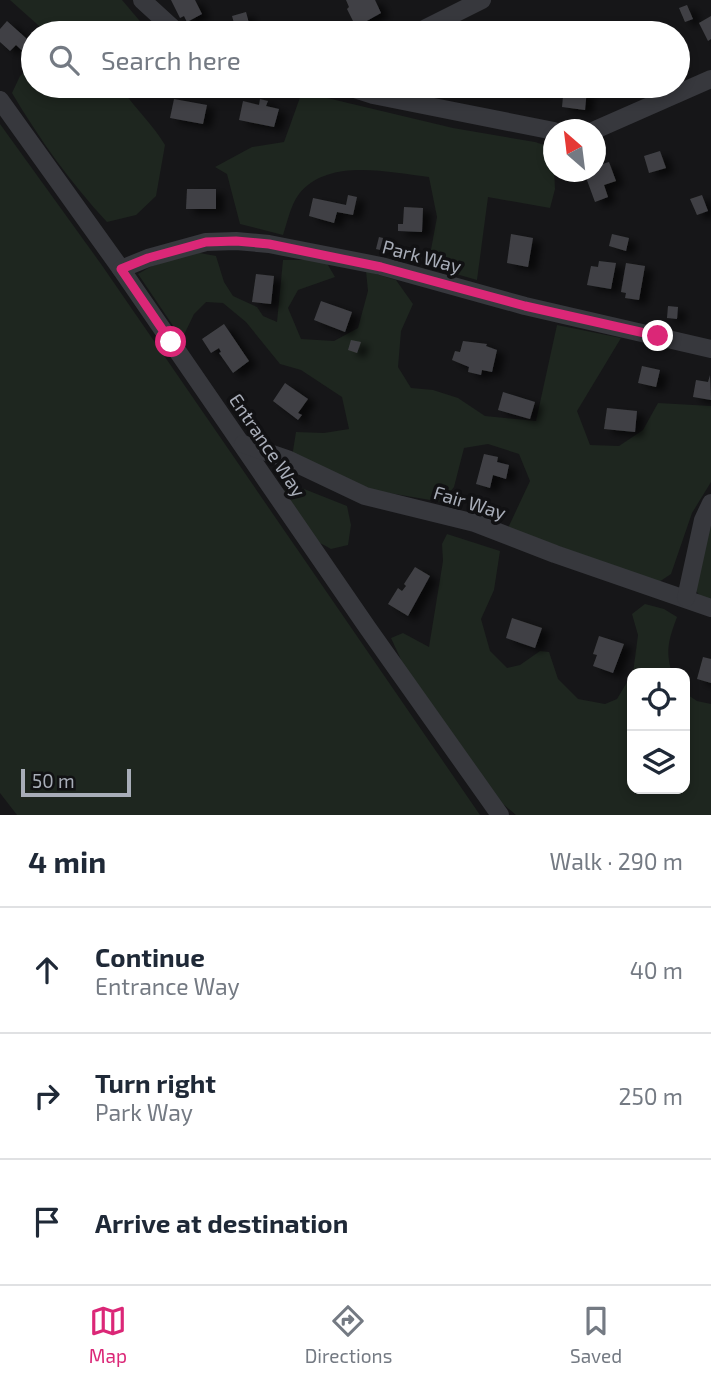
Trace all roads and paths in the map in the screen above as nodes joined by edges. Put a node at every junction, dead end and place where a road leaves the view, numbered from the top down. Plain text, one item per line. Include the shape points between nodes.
1 (142, 0) edge
2 (482, 0) edge
3 (165, 21) edge
4 (440, 21) edge
5 (711, 79) edge
6 (690, 88) edge
7 (388, 98) edge
8 (668, 98) edge
9 (0, 100) edge
10 (606, 125) edge
11 (543, 129) edge
12 (121, 269) junction
13 (711, 349) edge
14 (243, 444) junction
15 (711, 503) edge
16 (686, 598) junction
17 (711, 608) edge
18 (497, 813) edge

1 - 3 street
2 - 4 street
5 - 6 street
7 - 11 street
8 - 10 street
9 - 12 street, Entrance Way
12 - 13 street, Park Way via 206,242 269,244 381,267
12 - 14 street, Entrance Way
14 - 16 street, Fair Way via 365,496 475,523
14 - 18 street, Entrance Way
15 - 16 street
16 - 17 street, Fair Way

